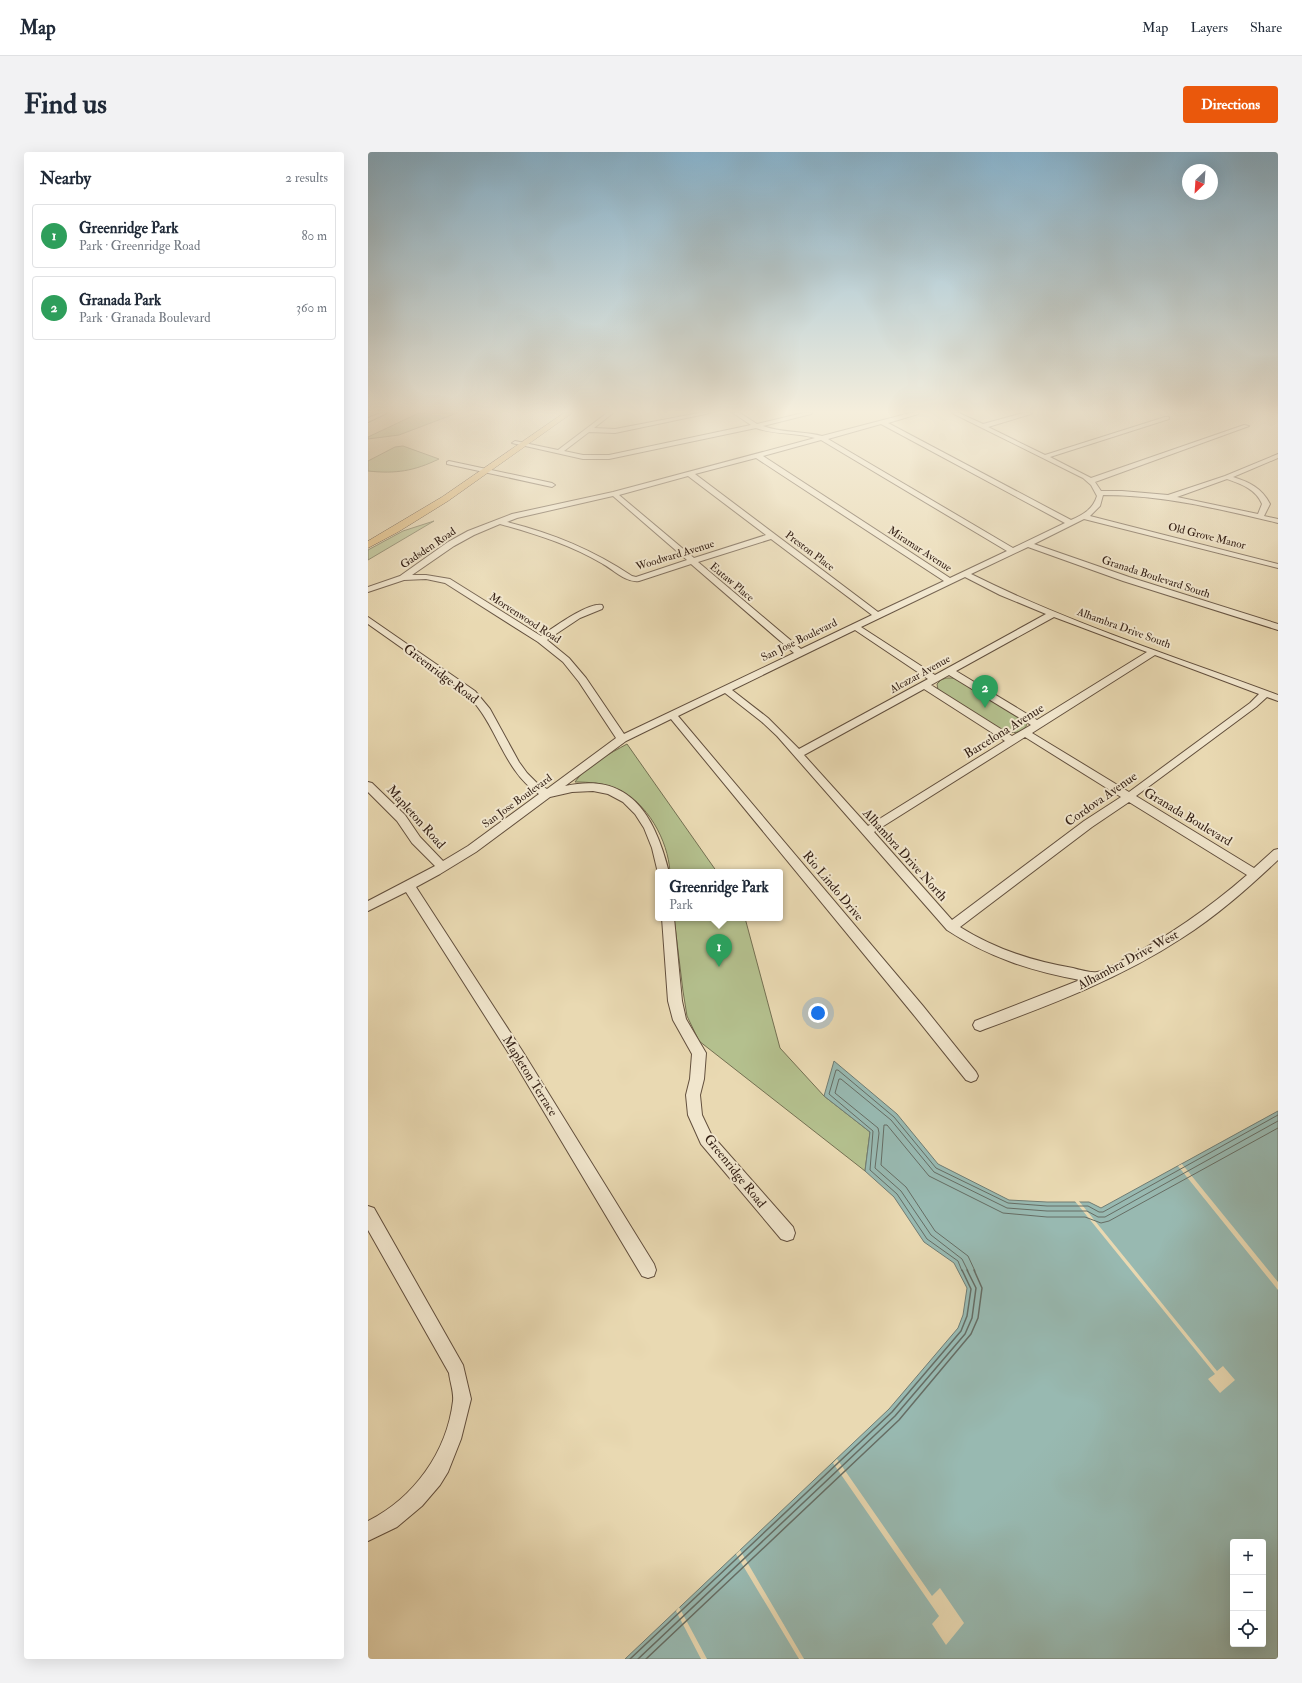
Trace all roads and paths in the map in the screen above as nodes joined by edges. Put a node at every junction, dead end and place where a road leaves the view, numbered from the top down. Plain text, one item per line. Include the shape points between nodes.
1 (463, 483) edge
2 (544, 483) edge
3 (655, 483) edge
4 (702, 483) edge
5 (800, 483) edge
6 (899, 483) edge
7 (997, 483) edge
8 (1092, 483) edge
9 (1209, 483) edge
10 (1242, 483) edge
11 (552, 485) dead end
12 (1099, 492) junction
13 (449, 493) junction
14 (614, 494) junction
15 (1170, 497) junction
16 (1084, 517) junction
17 (1260, 517) junction
18 (1278, 521) edge
19 (499, 522) junction
20 (1072, 523) junction
21 (772, 536) junction
22 (368, 538) edge
23 (1028, 544) junction
24 (368, 545) edge
25 (1013, 551) junction
26 (692, 562) junction
27 (1278, 566) edge
28 (965, 574) junction
29 (403, 578) junction
30 (949, 581) junction
31 (368, 590) edge
32 (599, 607) dead end
33 (1053, 614) junction
34 (878, 616) junction
35 (368, 620) edge
36 (855, 627) junction
37 (1278, 627) edge
38 (541, 640) junction
39 (1154, 652) junction
40 (800, 653) junction
41 (950, 671) junction
42 (935, 679) junction
43 (924, 685) junction
44 (725, 689) junction
45 (1266, 693) junction
46 (1278, 698) edge
47 (672, 715) junction
48 (1038, 725) junction
49 (1025, 733) junction
50 (622, 739) junction
51 (1012, 741) junction
52 (798, 754) junction
53 (368, 786) edge
54 (547, 794) junction
55 (1128, 797) junction
56 (866, 832) junction
57 (1278, 853) edge
58 (442, 867) junction
59 (661, 869) edge
60 (1255, 874) junction
61 (409, 886) junction
62 (368, 906) edge
63 (668, 921) edge
64 (950, 927) junction
65 (1099, 978) junction
66 (980, 1025) dead end
67 (971, 1076) dead end
68 (368, 1214) edge
69 (787, 1233) dead end
70 (648, 1270) dead end
71 (368, 1531) edge

1 - 13 main road
2 - 11 street
3 - 14 street, Gadsden Road
4 - 21 street, Preston Place
5 - 30 street, Miramar Avenue
6 - 25 street
7 - 20 street
8 - 12 street
9 - 15 street
10 - 17 street via 1262,496 1266,504
12 - 15 street
12 - 16 street, San Jose Boulevard via 1096,507
13 - 22 main road
13 - 24 main road
14 - 19 street, Gadsden Road
14 - 26 street, Eutaw Place
15 - 17 street
16 - 20 street, San Jose Boulevard
16 - 27 street, Old Grove Manor
17 - 18 street
19 - 26 street, Woodward Avenue via 547,534 573,545 597,556 630,578 636,579
19 - 29 street, Gadsden Road via 451,544
20 - 23 street, San Jose Boulevard
21 - 26 street, Woodward Avenue
21 - 34 street, Preston Place
23 - 25 street, San Jose Boulevard
23 - 37 street, Granada Boulevard South via 1126,579
25 - 28 street, San Jose Boulevard
26 - 40 street, Eutaw Place
28 - 30 street, San Jose Boulevard
28 - 33 street, Alhambra Drive South
29 - 31 street, Gadsden Road
29 - 38 street, Morvenwood Road via 426,577 447,581
30 - 34 street, San Jose Boulevard
32 - 38 street via 577,616
33 - 39 street, Alhambra Drive South
33 - 41 street, Alcazar Avenue
34 - 36 street, San Jose Boulevard
35 - 54 street, Greenridge Road via 473,695 488,712 520,772 534,787
36 - 40 street, San Jose Boulevard
36 - 42 street
38 - 50 street, Morvenwood Road via 566,660 583,680
39 - 45 street, Alhambra Drive South
39 - 48 street, Barcelona Avenue
40 - 44 street, San Jose Boulevard
41 - 42 street, Alcazar Avenue
41 - 48 street
42 - 43 street, Alcazar Avenue
43 - 51 street
43 - 52 street, Alcazar Avenue
44 - 47 street, San Jose Boulevard
44 - 52 street, Alhambra Drive North via 765,720
45 - 46 street, Alhambra Drive South
45 - 55 street, Cordova Avenue
47 - 50 street, San Jose Boulevard
47 - 67 street, Rio Lindo Drive
48 - 49 street, Barcelona Avenue
49 - 51 street, Barcelona Avenue
49 - 55 street, Granada Boulevard
50 - 54 street, San Jose Boulevard
51 - 56 street, Barcelona Avenue
52 - 56 street, Alhambra Drive North
53 - 58 street, Mapleton Road via 401,818 416,840
54 - 58 street, San Jose Boulevard via 472,849
54 - 59 street via 581,787 609,791 624,797 633,804 649,826 656,843
55 - 60 street, Granada Boulevard
55 - 64 street, Cordova Avenue
56 - 64 street, Alhambra Drive North
57 - 60 street, Alhambra Drive West
58 - 61 street, San Jose Boulevard
60 - 65 street, Alhambra Drive West via 1198,921 1161,945
61 - 62 street, San Jose Boulevard
61 - 70 street, Mapleton Terrace via 518,1056
63 - 69 street, Greenridge Road via 675,1001 680,1020 699,1053 693,1095 695,1114 706,1139
64 - 65 street, Alhambra Drive North via 965,937 1016,961
65 - 66 street, Alhambra Drive West via 1054,998
68 - 71 street via 457,1371 462,1399 452,1439 433,1478 405,1508 390,1520

